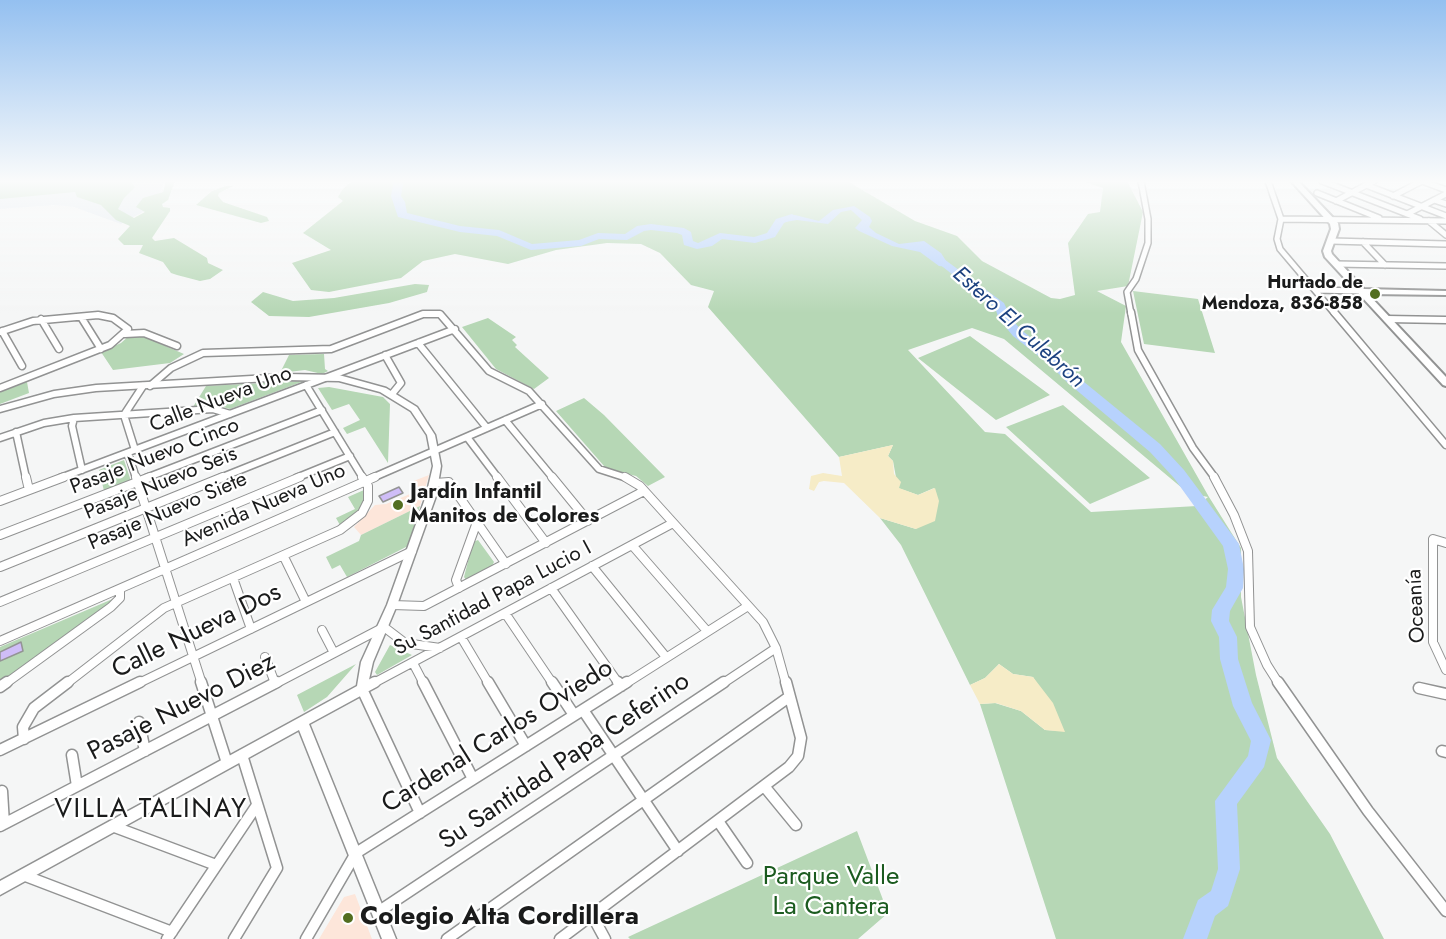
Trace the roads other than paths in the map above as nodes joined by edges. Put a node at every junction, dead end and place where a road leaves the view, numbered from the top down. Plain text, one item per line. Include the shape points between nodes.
1 (1148, 225) edge
2 (1280, 225) edge
3 (1334, 225) edge
4 (1432, 225) edge
5 (1446, 236) edge
6 (1330, 241) junction
7 (1363, 242) junction
8 (1446, 244) edge
9 (1336, 264) junction
10 (1385, 265) junction
11 (1446, 266) edge
12 (1315, 290) junction
13 (1361, 291) junction
14 (1446, 293) edge
15 (81, 317) junction
16 (1387, 318) junction
17 (41, 319) junction
18 (1443, 320) edge
19 (1446, 326) edge
20 (455, 329) junction
21 (1, 332) edge
22 (125, 334) junction
23 (418, 343) junction
24 (177, 346) dead end
25 (59, 349) dead end
26 (101, 349) junction
27 (385, 355) junction
28 (22, 366) dead end
29 (327, 377) junction
30 (1445, 381) edge
31 (306, 385) junction
32 (147, 386) junction
33 (0, 388) edge
34 (392, 394) junction
35 (542, 404) junction
36 (0, 409) edge
37 (322, 410) junction
38 (230, 414) junction
39 (124, 415) junction
40 (74, 418) junction
41 (505, 420) junction
42 (488, 428) junction
43 (16, 432) junction
44 (335, 432) junction
45 (467, 437) junction
46 (0, 438) edge
47 (1446, 445) edge
48 (436, 450) junction
49 (131, 451) junction
50 (350, 456) junction
51 (82, 470) junction
52 (365, 481) junction
53 (138, 482) junction
54 (435, 483) junction
55 (29, 490) junction
56 (644, 491) junction
57 (0, 501) edge
58 (146, 508) junction
59 (588, 521) junction
60 (477, 522) junction
61 (673, 523) junction
62 (0, 536) edge
63 (155, 537) junction
64 (546, 543) junction
65 (1446, 543) edge
66 (632, 545) junction
67 (412, 551) junction
68 (284, 557) junction
69 (506, 564) junction
70 (592, 566) junction
71 (0, 567) edge
72 (165, 569) junction
73 (233, 578) junction
74 (459, 588) junction
75 (551, 588) junction
76 (120, 589) junction
77 (0, 602) edge
78 (306, 602) junction
79 (176, 603) junction
80 (392, 605) junction
81 (748, 606) junction
82 (505, 613) junction
83 (384, 627) junction
84 (251, 629) junction
85 (322, 630) dead end
86 (707, 631) junction
87 (461, 637) junction
88 (0, 641) edge
89 (440, 648) junction
90 (776, 648) junction
91 (334, 653) junction
92 (193, 657) junction
93 (265, 657) dead end
94 (666, 657) junction
95 (413, 663) junction
96 (1446, 670) edge
97 (275, 683) junction
98 (621, 686) junction
99 (0, 687) edge
100 (1419, 688) dead end
101 (362, 689) junction
102 (1446, 694) edge
103 (789, 697) junction
104 (578, 713) junction
105 (212, 716) junction
106 (139, 722) dead end
107 (302, 722) junction
108 (24, 739) junction
109 (526, 746) junction
110 (0, 750) edge
111 (146, 751) junction
112 (72, 755) dead end
113 (242, 755) junction
114 (614, 756) junction
115 (227, 763) junction
116 (473, 779) junction
117 (77, 786) junction
118 (764, 786) junction
119 (2, 791) dead end
120 (644, 800) junction
121 (257, 805) junction
122 (420, 813) junction
123 (718, 821) junction
124 (2, 825) edge
125 (796, 825) dead end
126 (112, 826) junction
127 (678, 851) junction
128 (356, 854) junction
129 (747, 863) dead end
130 (216, 865) junction
131 (23, 875) junction
132 (0, 888) edge
133 (1446, 911) edge
134 (378, 912) junction
135 (592, 915) junction
136 (169, 936) edge
137 (234, 939) edge
138 (306, 939) edge
139 (389, 939) edge
140 (447, 939) edge
141 (560, 939) edge
142 (605, 939) edge

1 - 133 street via 1148,243 1136,279 1127,292 1138,350 1234,515 1248,551 1250,627 1267,665 1302,718
2 - 12 street via 1280,249
3 - 6 main road
4 - 5 street
6 - 7 street
6 - 9 main road via 1327,253
7 - 8 street
7 - 10 street
9 - 10 street
9 - 13 main road
10 - 11 street
12 - 13 street
12 - 47 street
13 - 14 main road
13 - 16 main road
15 - 17 street
15 - 22 street via 110,316 127,326
15 - 26 street
16 - 18 street
16 - 30 main road
17 - 21 street
17 - 25 street
18 - 19 street
20 - 23 street, Calle Nueva Uno
20 - 32 street via 442,315 433,312 331,349 203,352
20 - 35 street via 489,371 524,387
21 - 28 street
22 - 24 street via 144,333
22 - 26 street
23 - 27 street, Calle Nueva Uno
23 - 42 street
26 - 33 street
27 - 29 street, Calle Nueva Uno
27 - 34 street via 401,382
29 - 31 street, Calle Nueva Uno
29 - 32 street
29 - 34 street via 362,383
31 - 37 street
31 - 38 street, Calle Nueva Uno
32 - 36 street via 68,392
32 - 39 street
34 - 48 street via 424,421
35 - 41 street, Avenida Nueva Uno
35 - 56 street via 598,469 631,479
37 - 44 street
37 - 53 street, Pasaje Nuevo Cinco
38 - 39 street via 213,409
38 - 49 street, Calle Nueva Uno
39 - 40 street
39 - 49 street
40 - 43 street
40 - 51 street via 72,426
41 - 42 street, Avenida Nueva Uno
41 - 59 street
42 - 45 street, Avenida Nueva Uno
43 - 46 street
43 - 55 street
44 - 50 street
44 - 58 street, Pasaje Nuevo Seis
45 - 48 street, Avenida Nueva Uno
45 - 64 street
48 - 52 street, Avenida Nueva Uno
48 - 54 street
49 - 51 street, Calle Nueva Uno
49 - 53 street
50 - 52 street
50 - 63 street, Pasaje Nuevo Siete
51 - 55 street, Calle Nueva Uno
52 - 68 street via 369,496 357,518
52 - 72 street, Avenida Nueva Uno
53 - 58 street
53 - 62 street, Pasaje Nuevo Cinco
54 - 60 street via 449,482
54 - 67 street
55 - 57 street, Calle Nueva Uno
56 - 59 street
56 - 61 street
58 - 63 street
58 - 71 street, Pasaje Nuevo Seis
59 - 64 street
60 - 69 street
60 - 74 street via 456,580
61 - 66 street, Su Santidad Papa Lucio I
61 - 81 street
63 - 72 street
63 - 77 street, Pasaje Nuevo Siete
64 - 69 street
65 - 96 street, Oceanía via 1433,539 1433,642
66 - 70 street, Su Santidad Papa Lucio I
66 - 86 street
67 - 78 street, Calle Nueva Dos
67 - 80 street
68 - 73 street
68 - 78 street
69 - 74 street
70 - 75 street, Su Santidad Papa Lucio I
70 - 94 street
72 - 76 street, Avenida Nueva Uno
72 - 79 street
73 - 79 street
73 - 84 street
74 - 80 street via 424,606
75 - 82 street, Su Santidad Papa Lucio I
75 - 98 street
76 - 88 street, Avenida Nueva Uno
76 - 99 street via 120,598 111,607
78 - 84 street, Calle Nueva Dos
79 - 92 street
79 - 108 street via 164,608 34,708 23,727
80 - 83 street
81 - 86 street, Cardenal Carlos Oviedo
81 - 90 street via 763,622
82 - 87 street, Su Santidad Papa Lucio I
82 - 104 street
83 - 89 street via 405,643
83 - 91 street, Pasaje Nuevo Diez
83 - 101 street via 367,662
84 - 92 street, Calle Nueva Dos
85 - 91 street
86 - 94 street, Cardenal Carlos Oviedo
87 - 89 street, Su Santidad Papa Lucio I
87 - 109 street
89 - 95 street, Su Santidad Papa Lucio I
90 - 103 street
90 - 114 street, Su Santidad Papa Ceferino
91 - 97 street, Pasaje Nuevo Diez
92 - 105 street
92 - 108 street, Calle Nueva Dos
93 - 97 street
94 - 98 street, Cardenal Carlos Oviedo
95 - 101 street, Su Santidad Papa Lucio I
95 - 116 street
97 - 105 street, Pasaje Nuevo Diez
98 - 104 street, Cardenal Carlos Oviedo
100 - 102 street
101 - 107 street
101 - 122 street
103 - 118 street via 801,744 798,756
103 - 120 street
104 - 109 street, Cardenal Carlos Oviedo
104 - 114 street
105 - 111 street, Pasaje Nuevo Diez
105 - 115 street
106 - 111 street
107 - 113 street
107 - 128 street
108 - 110 street, Calle Nueva Dos
109 - 116 street, Cardenal Carlos Oviedo
111 - 117 street, Pasaje Nuevo Diez
112 - 117 street
113 - 115 street
113 - 121 street
114 - 120 street
114 - 134 street, Su Santidad Papa Ceferino
115 - 126 street
116 - 122 street, Cardenal Carlos Oviedo
117 - 124 street, Pasaje Nuevo Diez
118 - 123 street
118 - 125 street
119 - 124 street
120 - 127 street
120 - 140 street
121 - 130 street
121 - 137 street via 277,868
122 - 128 street, Cardenal Carlos Oviedo
123 - 127 street
123 - 129 street
126 - 130 street
126 - 131 street
127 - 135 street
128 - 134 street
128 - 138 street, Cardenal Carlos Oviedo
130 - 136 street
131 - 132 street
131 - 136 street
134 - 139 street
135 - 141 street
135 - 142 street

